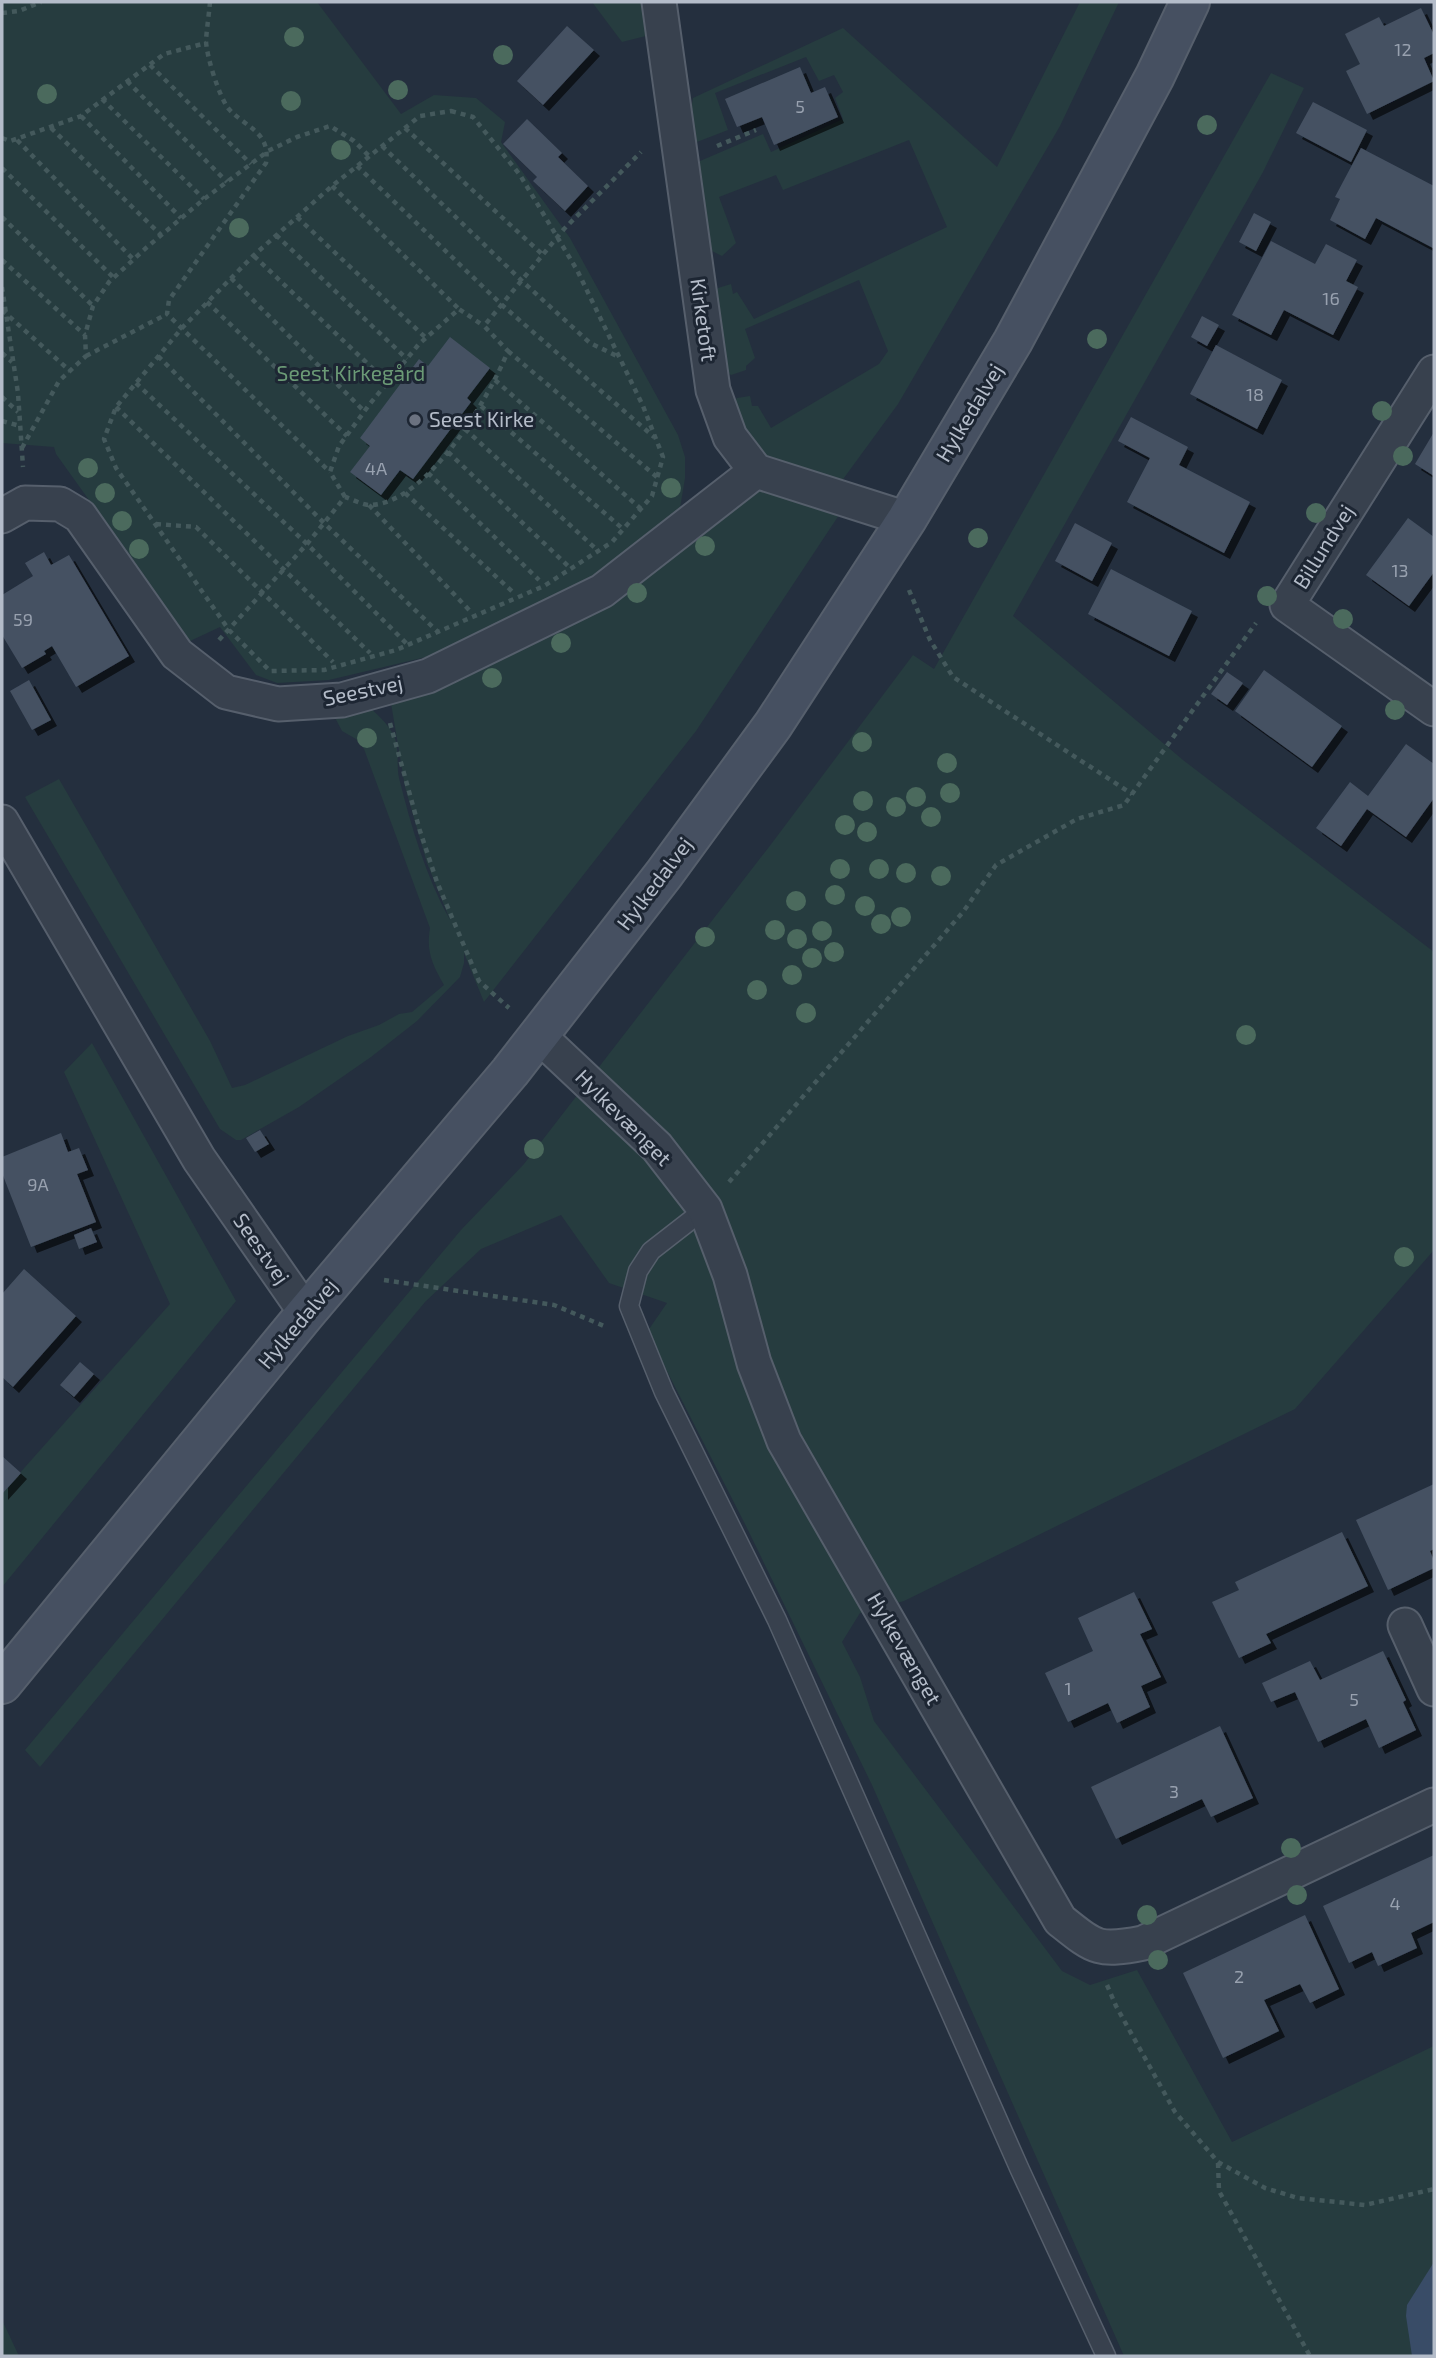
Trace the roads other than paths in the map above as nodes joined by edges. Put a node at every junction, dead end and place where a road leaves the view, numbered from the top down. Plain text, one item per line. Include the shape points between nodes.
1 (659, 2) edge
2 (1190, 2) edge
3 (1434, 372) edge
4 (756, 471) junction
5 (13, 510) edge
6 (899, 532) junction
7 (1434, 709) edge
8 (2, 822) edge
9 (538, 1036) junction
10 (705, 1209) junction
11 (306, 1313) junction
12 (1405, 1625) dead end
13 (2, 1685) edge
14 (1434, 1689) edge
15 (1434, 1805) edge
16 (1106, 2356) edge

1 - 4 street, Kirketoft via 713,390 730,437
2 - 6 street, Hylkedalvej via 1013,341
3 - 7 street, Billundvej via 1287,605
4 - 5 street, Seestvej via 602,590 428,676 342,700 278,704 226,692 177,654 80,516 60,504
4 - 6 street
6 - 9 street, Hylkedalvej via 773,725
8 - 11 street, Seestvej via 199,1159
9 - 10 street, Hylkevænget via 657,1147
9 - 11 street, Hylkedalvej
10 - 15 street, Hylkevænget via 730,1275 754,1363 785,1441 1060,1920 1088,1943 1112,1949 1143,1943
10 - 16 lane via 651,1251 638,1271 629,1306 664,1392 777,1620
11 - 13 street, Hylkedalvej
12 - 14 street

